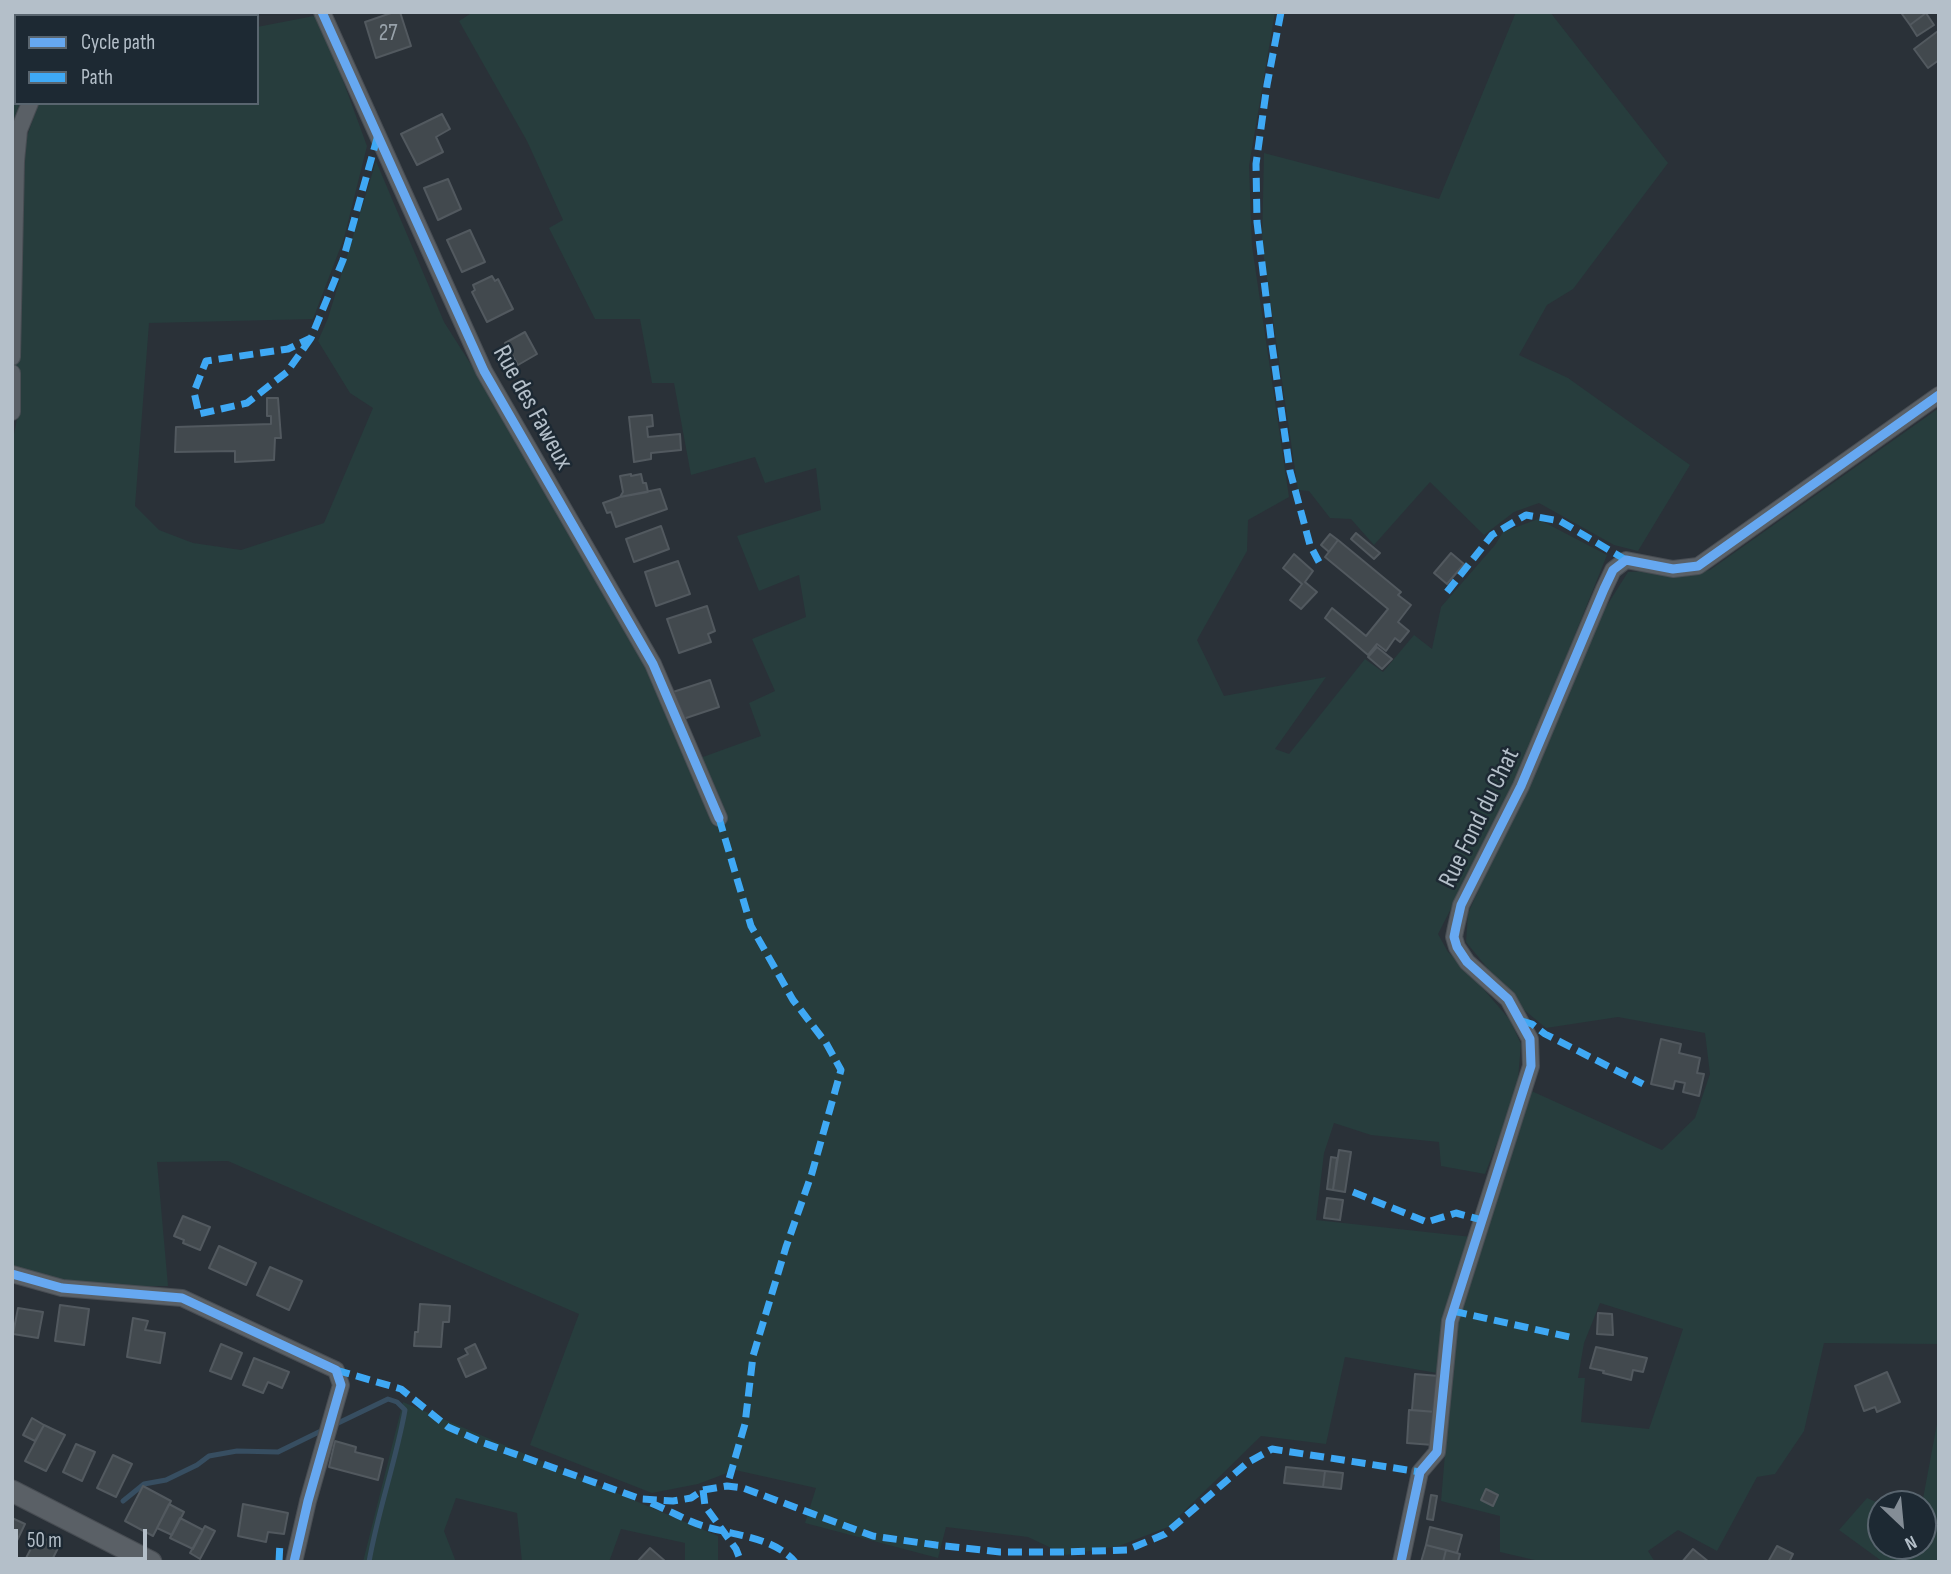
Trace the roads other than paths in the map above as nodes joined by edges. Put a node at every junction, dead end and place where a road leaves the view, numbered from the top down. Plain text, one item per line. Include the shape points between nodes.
1 (322, 12) edge
2 (29, 105) edge
3 (12, 357) edge
4 (12, 373) edge
5 (1939, 395) edge
6 (12, 412) edge
7 (719, 818) dead end
8 (12, 1274) edge
9 (12, 1491) edge
10 (151, 1562) edge
11 (293, 1562) edge
12 (1401, 1562) edge

1 - 7 street, Rue des Faweux via 484,371 653,664
2 - 3 street via 19,130 16,160
4 - 6 street
5 - 12 street, Rue Fond du Chat via 1698,566 1673,569 1626,560 1613,570 1604,589 1521,786 1461,905 1455,927 1457,947 1467,962 1508,999 1520,1020 1530,1039 1531,1066 1450,1321 1437,1452 1420,1472
8 - 11 street via 62,1288 182,1298 336,1370 341,1385
9 - 10 street

